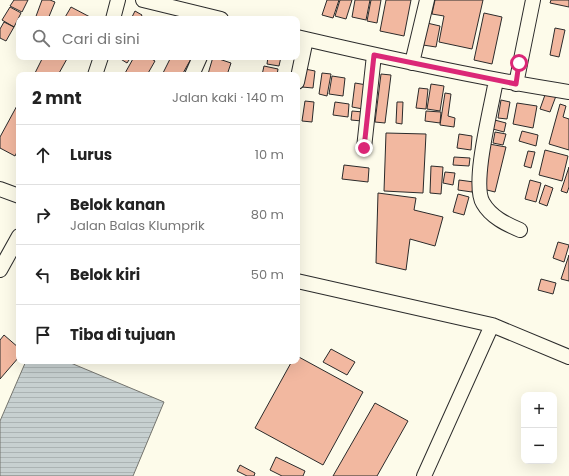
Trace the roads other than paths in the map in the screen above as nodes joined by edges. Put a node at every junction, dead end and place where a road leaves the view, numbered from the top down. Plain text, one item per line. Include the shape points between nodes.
1 (118, 0) edge
2 (143, 0) edge
3 (427, 0) edge
4 (533, 0) edge
5 (114, 16) edge
6 (206, 16) edge
7 (302, 38) edge
8 (374, 55) junction
9 (300, 56) edge
10 (100, 60) edge
11 (199, 60) edge
12 (300, 60) edge
13 (412, 62) junction
14 (96, 72) edge
15 (193, 72) edge
16 (298, 72) edge
17 (496, 80) junction
18 (516, 84) junction
19 (569, 92) edge
20 (364, 148) dead end
21 (0, 190) edge
22 (16, 195) edge
23 (520, 230) dead end
24 (16, 241) edge
25 (0, 270) edge
26 (300, 282) edge
27 (492, 325) junction
28 (569, 357) edge
29 (424, 476) edge

1 - 5 street
2 - 6 street
3 - 13 street
4 - 18 street
7 - 8 street
7 - 9 street
8 - 13 street
8 - 20 street
10 - 14 street
11 - 15 street
12 - 16 street
13 - 17 street
17 - 18 street
17 - 23 street via 483,146 479,189 484,204 503,223
18 - 19 street
21 - 22 street
24 - 25 street
26 - 27 street
27 - 28 street
27 - 29 street

